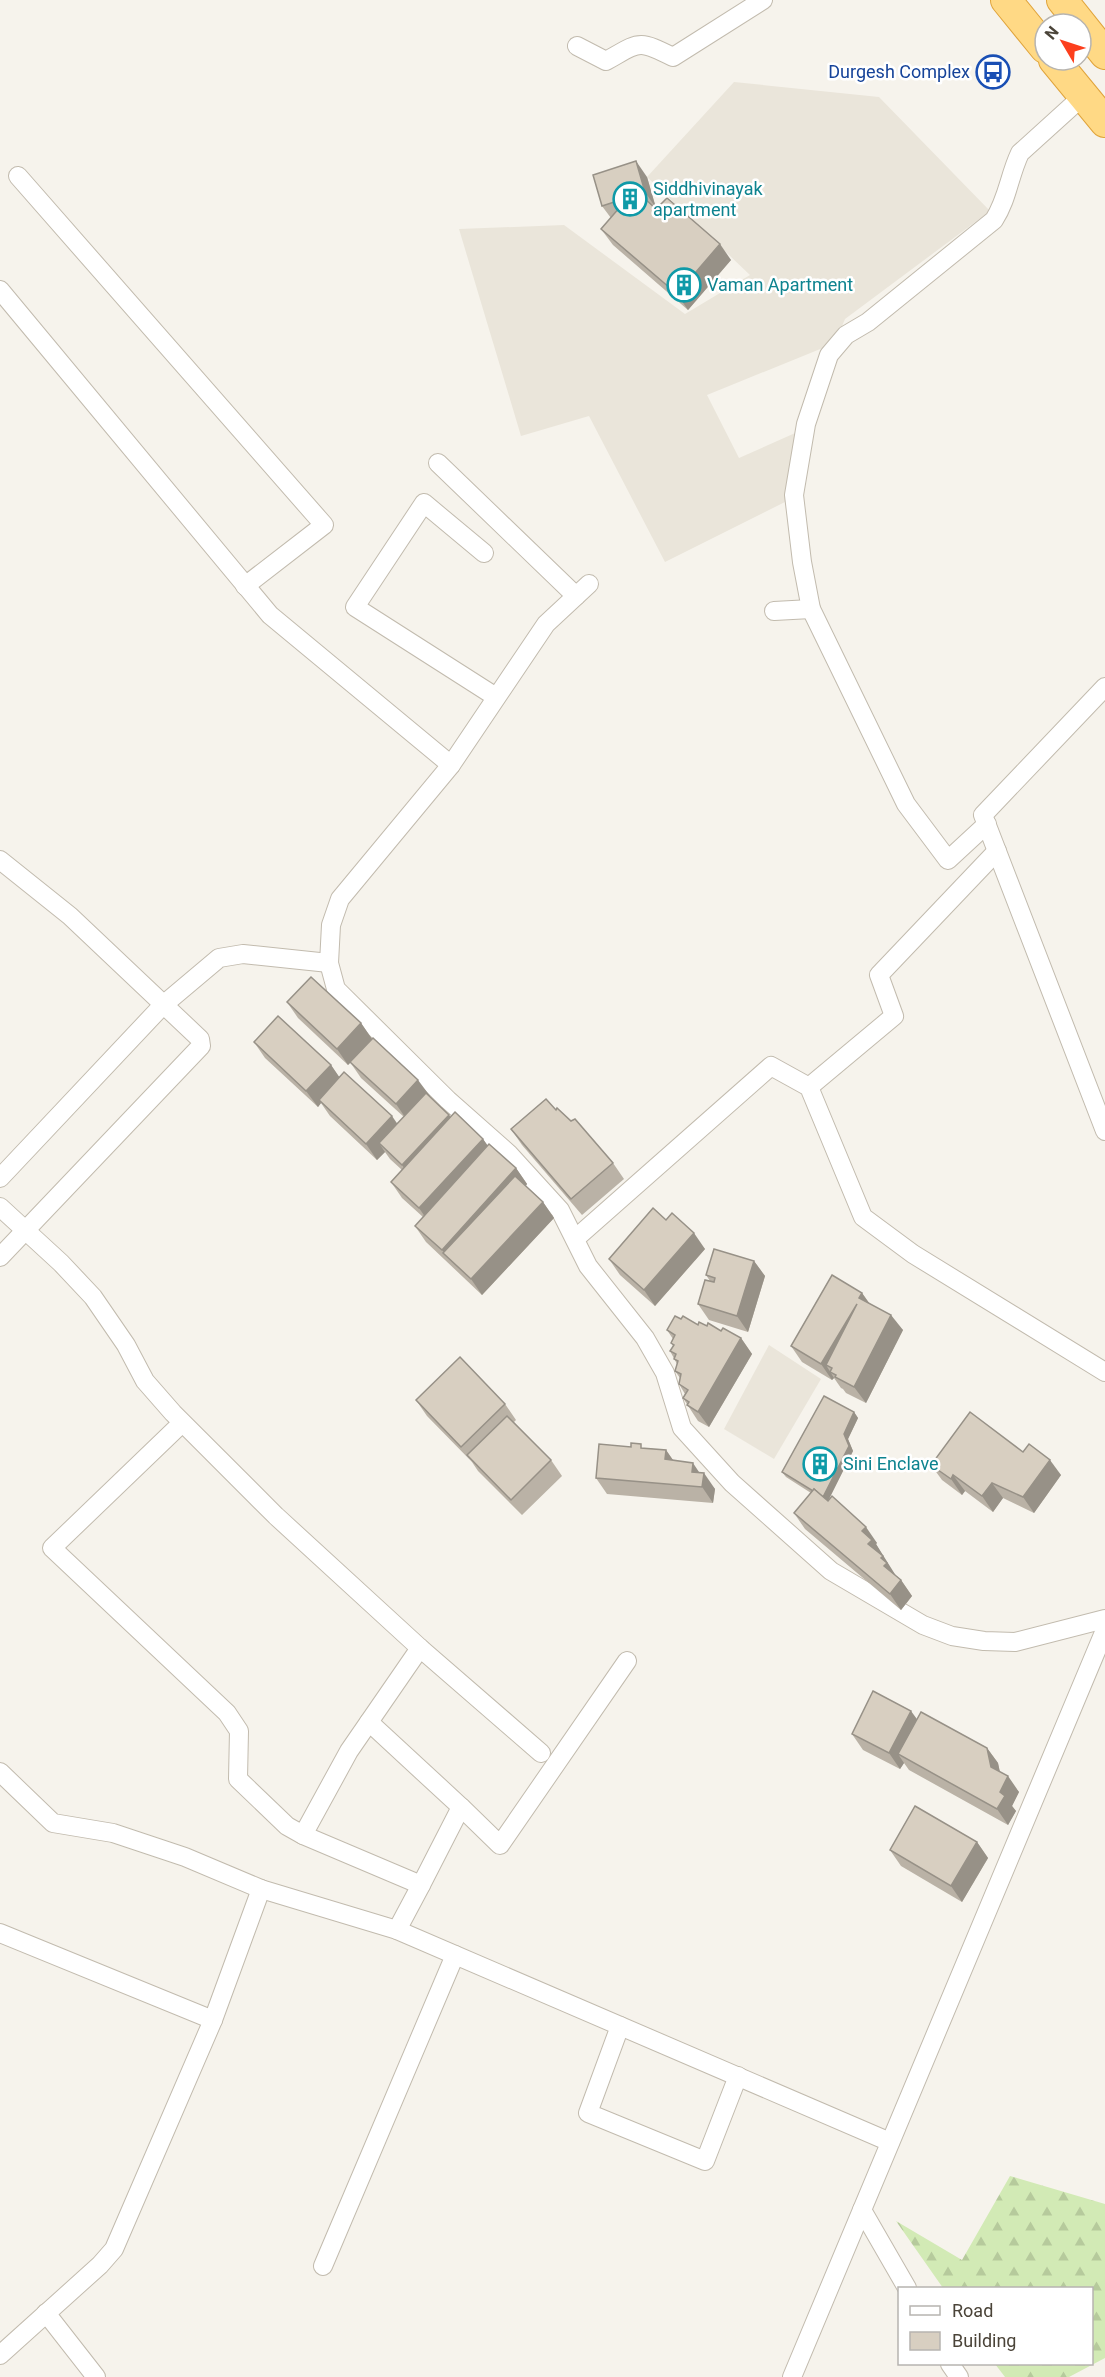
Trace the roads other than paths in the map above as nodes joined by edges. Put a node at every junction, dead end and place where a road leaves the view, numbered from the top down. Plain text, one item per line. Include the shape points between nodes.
1 (763, 0) edge
2 (1006, 0) edge
3 (1062, 0) edge
4 (1033, 33) edge
5 (577, 46) dead end
6 (1105, 54) edge
7 (1064, 72) edge
8 (1083, 96) junction
9 (1105, 122) edge
10 (18, 176) dead end
11 (0, 290) edge
12 (438, 463) dead end
13 (484, 552) dead end
14 (245, 586) junction
15 (811, 609) junction
16 (774, 611) dead end
17 (1105, 687) edge
18 (496, 697) junction
19 (451, 765) junction
20 (987, 824) junction
21 (997, 852) junction
22 (0, 860) edge
23 (329, 963) junction
24 (162, 1006) junction
25 (809, 1087) junction
26 (1103, 1121) edge
27 (0, 1178) edge
28 (0, 1207) edge
29 (25, 1230) junction
30 (575, 1239) junction
31 (0, 1257) edge
32 (1105, 1372) edge
33 (182, 1423) junction
34 (1105, 1619) edge
35 (1105, 1629) edge
36 (420, 1648) junction
37 (627, 1661) dead end
38 (369, 1722) junction
39 (541, 1753) dead end
40 (0, 1772) edge
41 (461, 1807) junction
42 (303, 1835) junction
43 (421, 1885) junction
44 (261, 1889) junction
45 (396, 1930) junction
46 (0, 1933) edge
47 (455, 1955) junction
48 (213, 2020) junction
49 (620, 2026) junction
50 (738, 2076) junction
51 (890, 2142) junction
52 (862, 2210) junction
53 (323, 2266) dead end
54 (906, 2287) edge
55 (46, 2313) junction
56 (0, 2355) edge
57 (96, 2377) edge
58 (792, 2377) edge

1 - 5 street via 673,57 638,44 606,61
2 - 4 highway
3 - 6 highway
7 - 8 highway
8 - 9 highway
8 - 15 street via 1020,153 994,220 868,322 846,335 829,355 806,424 794,495
10 - 14 street via 324,525
11 - 14 street
12 - 18 street via 583,590 546,624
13 - 18 street via 424,503 355,607
14 - 19 street via 270,615
15 - 16 street
15 - 20 street via 906,804 948,860
17 - 20 street via 983,815
18 - 19 street
19 - 23 street via 340,899 331,925
20 - 21 street
21 - 25 street via 879,975 894,1016
21 - 26 street
22 - 24 street via 70,916
23 - 24 street via 243,954 219,958
23 - 30 street via 336,989 448,1100 509,1154 560,1210
24 - 27 street
24 - 29 street via 200,1039 201,1046
25 - 30 street via 771,1066
25 - 32 street via 863,1216 913,1254
28 - 29 street
29 - 31 street
29 - 33 street via 93,1297 146,1381
30 - 34 street via 588,1266 645,1338 665,1373 682,1428 732,1483 831,1571 923,1625 952,1636 1015,1642
33 - 36 street via 276,1516
33 - 42 street via 52,1548 227,1713 239,1731 238,1779 287,1826
35 - 51 street
36 - 38 street
36 - 39 street
37 - 41 street via 500,1845
38 - 41 street
38 - 42 street
40 - 44 street via 53,1823 113,1833 185,1857
41 - 43 street
42 - 43 street
43 - 45 street
44 - 45 street
44 - 48 street
45 - 47 street
46 - 48 street
47 - 49 street
47 - 53 street
48 - 55 street via 114,2249
49 - 50 street
49 - 50 street via 588,2113 705,2161
50 - 51 street
51 - 52 street
52 - 54 street
52 - 58 street
55 - 56 street
55 - 57 street

